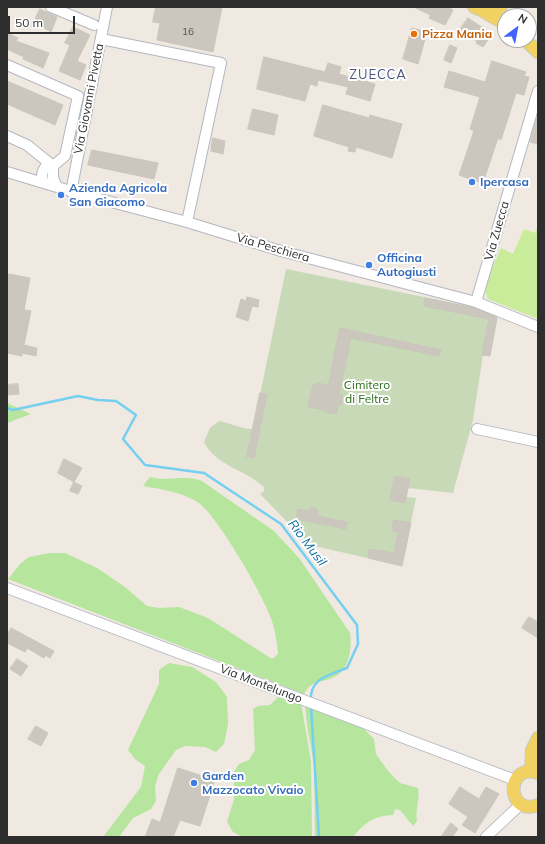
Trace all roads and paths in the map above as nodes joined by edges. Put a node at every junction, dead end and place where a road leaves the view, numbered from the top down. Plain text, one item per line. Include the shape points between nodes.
1 (51, 7) edge
2 (107, 7) edge
3 (501, 7) edge
4 (479, 9) edge
5 (497, 19) edge
6 (94, 25) dead end
7 (101, 39) junction
8 (7, 65) edge
9 (538, 91) edge
10 (7, 136) edge
11 (50, 164) junction
12 (7, 172) edge
13 (44, 183) junction
14 (57, 187) junction
15 (71, 192) junction
16 (187, 222) junction
17 (476, 302) junction
18 (538, 327) edge
19 (478, 428) dead end
20 (538, 442) edge
21 (7, 588) edge
22 (538, 738) edge
23 (534, 772) edge
24 (515, 780) junction
25 (521, 804) junction
26 (538, 805) edge
27 (486, 837) edge

1 - 6 street
2 - 7 street, Via Giovanni Pivetta
3 - 4 main road via 490,11
4 - 5 main road
7 - 15 street, Via Giovanni Pivetta
7 - 16 street via 220,63
8 - 11 street via 78,96 65,156
9 - 17 street, Via Zuecca
10 - 11 street via 27,145
11 - 13 street via 42,170 41,177
11 - 14 street
12 - 13 street, Via Peschiera
13 - 14 street, Via Peschiera
14 - 15 street, Via Peschiera
15 - 16 street, Via Peschiera
16 - 17 street, Via Peschiera via 281,251
17 - 18 street, Via Peschiera
19 - 20 street
21 - 24 street, Via Montelungo
22 - 23 main road via 532,750
23 - 24 main road via 522,773
24 - 25 main road via 513,790
25 - 26 main road via 531,807
25 - 27 street

